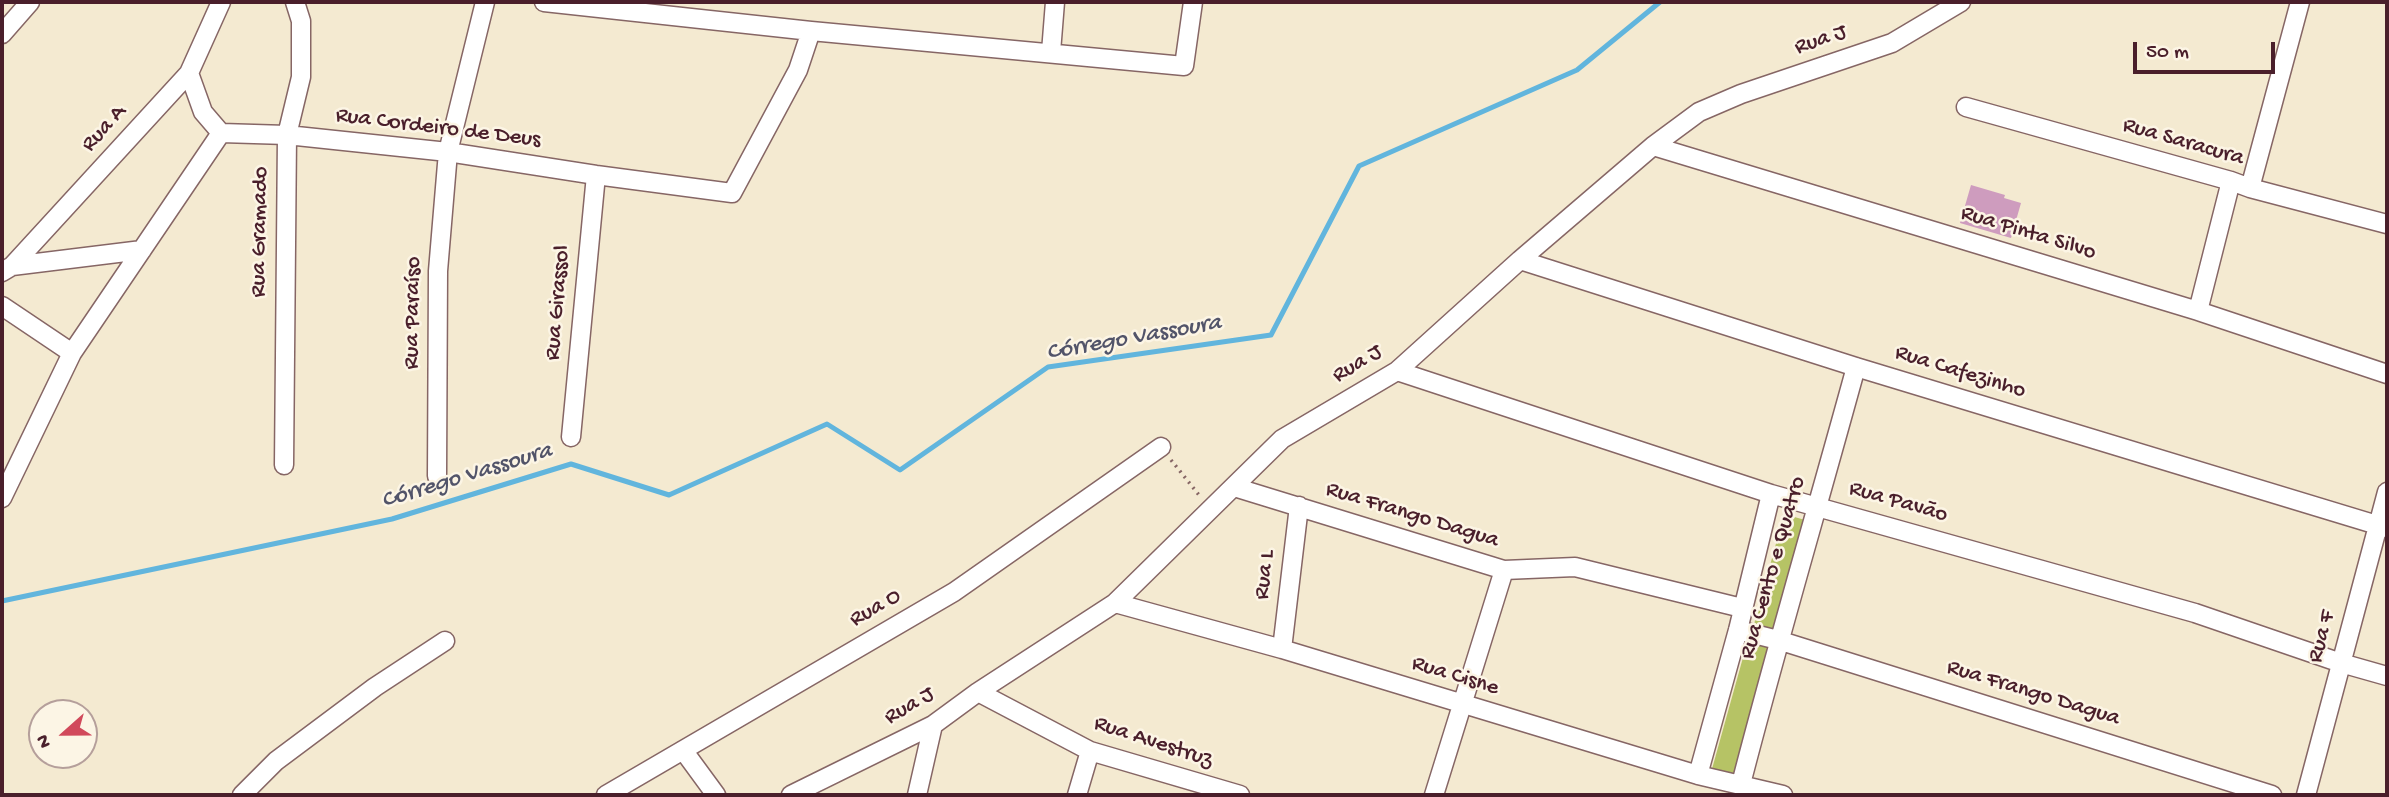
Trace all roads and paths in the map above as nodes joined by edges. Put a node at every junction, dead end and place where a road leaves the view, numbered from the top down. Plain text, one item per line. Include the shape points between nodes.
1 (30, 2) edge
2 (221, 2) edge
3 (295, 2) edge
4 (485, 2) edge
5 (544, 2) edge
6 (1055, 2) edge
7 (1193, 2) edge
8 (1961, 2) edge
9 (2300, 2) edge
10 (811, 31) junction
11 (2, 34) edge
12 (1051, 52) junction
13 (189, 73) junction
14 (1966, 107) dead end
15 (221, 132) junction
16 (287, 135) junction
17 (1653, 146) junction
18 (448, 152) junction
19 (596, 175) junction
20 (2231, 181) junction
21 (2250, 188) junction
22 (2387, 223) edge
23 (142, 250) junction
24 (1520, 260) junction
25 (7, 269) edge
26 (2, 306) edge
27 (2198, 311) junction
28 (72, 353) junction
29 (1856, 367) junction
30 (1397, 371) junction
31 (2387, 374) edge
32 (570, 436) dead end
33 (1161, 447) joint
34 (284, 465) dead end
35 (436, 476) dead end
36 (1234, 487) junction
37 (2387, 492) edge
38 (1771, 494) junction
39 (2, 498) edge
40 (1299, 506) junction
41 (1818, 506) junction
42 (1211, 509) junction
43 (2383, 526) edge
44 (1504, 570) junction
45 (1115, 603) junction
46 (1742, 608) junction
47 (1738, 630) junction
48 (1778, 640) junction
49 (445, 641) dead end
50 (1282, 649) junction
51 (2342, 663) junction
52 (2387, 676) edge
53 (978, 692) junction
54 (1462, 705) junction
55 (933, 725) junction
56 (683, 750) junction
57 (1090, 751) junction
58 (1698, 775) junction
59 (1741, 784) junction
60 (1234, 794) edge
61 (242, 795) edge
62 (606, 795) edge
63 (716, 795) edge
64 (792, 795) edge
65 (917, 795) edge
66 (1077, 795) edge
67 (1434, 795) edge
68 (1783, 795) edge
69 (2273, 795) edge
70 (2306, 795) edge

1 - 11 street
2 - 13 street, Rua A
3 - 16 street, Rua Gramado via 301,21 301,77
4 - 18 street, Rua Paraíso
5 - 10 street
6 - 12 street
7 - 12 street via 1184,66
8 - 17 street, Rua J via 1892,43 1699,111
9 - 21 street
10 - 12 street
10 - 19 street, Rua Cordeiro de Deus via 798,70 732,193
13 - 15 street via 204,112
13 - 25 street, Rua A
14 - 20 street, Rua Saracura
15 - 16 street, Rua Cordeiro de Deus
15 - 23 street
16 - 18 street, Rua Cordeiro de Deus
16 - 34 street, Rua Gramado
17 - 24 street, Rua J
17 - 27 street, Rua Pinta Silvo
18 - 19 street, Rua Cordeiro de Deus
18 - 35 street, Rua Paraíso via 438,271
19 - 32 street, Rua Girassol
20 - 21 street, Rua Saracura
20 - 27 street
21 - 22 street, Rua Saracura
23 - 25 street
23 - 28 street
24 - 29 street, Rua Cafezinho
24 - 30 street, Rua J
26 - 28 street
27 - 31 street, Rua Pinta Silvo
28 - 39 street
29 - 41 street, Rua Cento e Quatro
29 - 43 street, Rua Cafezinho
30 - 36 street, Rua J via 1282,439
30 - 38 street, Rua Pavão
33 - 42 path
33 - 56 street, Rua O via 954,592
36 - 40 street, Rua Frango Dagua
36 - 42 street, Rua J
37 - 43 street, Rua F
38 - 41 street, Rua Pavão
38 - 46 street, Rua Cento e Quatro
40 - 44 street, Rua Frango Dagua
40 - 50 street, Rua L
41 - 48 street, Rua Cento e Quatro
41 - 51 street, Rua Pavão via 2195,613
42 - 45 street, Rua J
43 - 51 street, Rua F
44 - 46 street, Rua Frango Dagua via 1575,567
44 - 54 street
45 - 50 street, Rua Cisne
45 - 53 street, Rua J
46 - 47 street, Rua Cento e Quatro
47 - 48 street, Rua Frango Dagua
47 - 58 street, Rua Cento e Quatro
48 - 59 street, Rua Cento e Quatro
48 - 69 street, Rua Frango Dagua
49 - 61 street via 276,761
50 - 54 street, Rua Cisne
51 - 52 street, Rua Pavão
51 - 70 street, Rua F
53 - 55 street, Rua J
53 - 57 street, Rua Avestruz
54 - 58 street, Rua Cisne
54 - 67 street
55 - 64 street, Rua J
55 - 65 street
56 - 62 street, Rua O
56 - 63 street
57 - 60 street, Rua Avestruz
57 - 66 street
58 - 59 street, Rua Cisne
59 - 68 street, Rua Cisne

